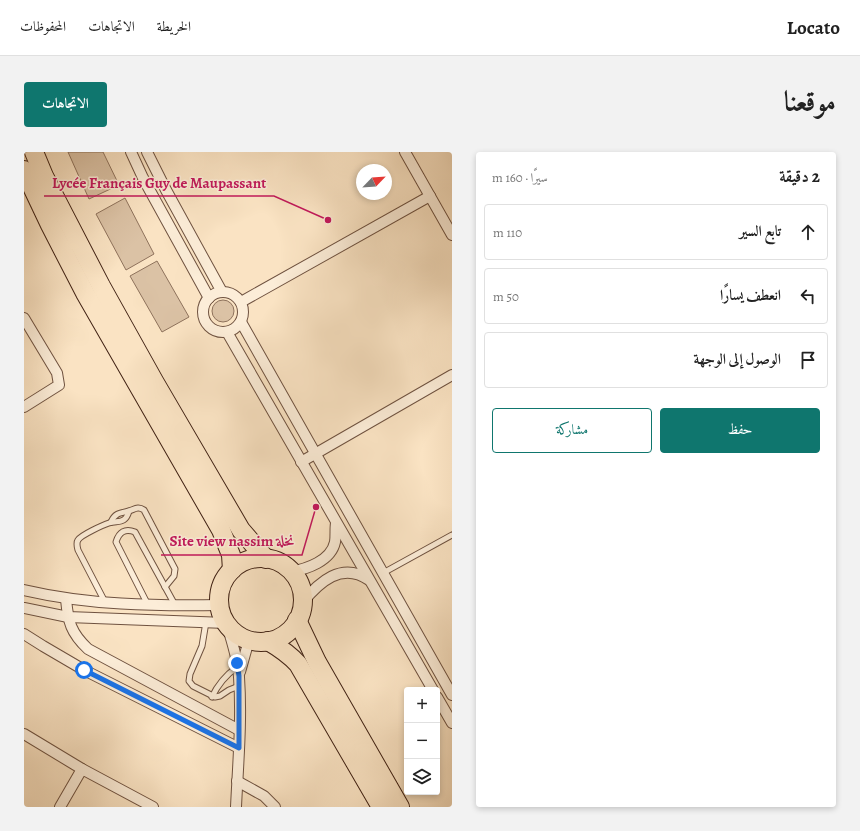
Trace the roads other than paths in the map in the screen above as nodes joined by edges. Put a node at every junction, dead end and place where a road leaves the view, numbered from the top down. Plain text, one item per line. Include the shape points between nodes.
1 (34, 152) edge
2 (131, 152) edge
3 (147, 152) edge
4 (405, 152) edge
5 (24, 170) edge
6 (430, 196) junction
7 (452, 235) edge
8 (222, 292) junction
9 (209, 298) junction
10 (241, 302) junction
11 (24, 318) edge
12 (241, 322) junction
13 (227, 332) junction
14 (452, 375) edge
15 (24, 407) edge
16 (316, 453) junction
17 (301, 462) junction
18 (129, 511) junction
19 (111, 522) junction
20 (336, 523) junction
21 (452, 536) edge
22 (266, 559) junction
23 (232, 570) junction
24 (290, 572) junction
25 (383, 573) junction
26 (370, 581) junction
27 (165, 587) junction
28 (24, 590) edge
29 (66, 598) junction
30 (105, 602) junction
31 (302, 603) junction
32 (148, 605) junction
33 (219, 605) junction
34 (175, 606) junction
35 (24, 608) edge
36 (68, 618) junction
37 (297, 620) junction
38 (206, 622) junction
39 (226, 624) junction
40 (24, 634) edge
41 (249, 640) junction
42 (268, 642) junction
43 (238, 676) junction
44 (431, 687) edge
45 (451, 691) edge
46 (440, 695) edge
47 (212, 697) junction
48 (440, 701) edge
49 (452, 723) edge
50 (239, 730) junction
51 (24, 734) edge
52 (239, 748) junction
53 (82, 769) junction
54 (237, 781) junction
55 (60, 807) edge
56 (153, 807) edge
57 (236, 807) edge
58 (275, 807) edge
59 (381, 807) edge
60 (400, 807) edge

1 - 22 highway via 101,286 154,381 241,530
2 - 9 street
3 - 8 street
4 - 6 street
5 - 23 highway via 85,293 222,530 231,555
6 - 7 street
6 - 10 street
8 - 9 street
8 - 10 street via 233,294
9 - 13 street via 203,309 206,322 215,330
10 - 12 street via 244,313
11 - 15 street via 58,372 59,385
12 - 13 street via 234,330
12 - 16 street
13 - 17 street
14 - 16 street
16 - 17 street
16 - 25 street
17 - 20 street
18 - 19 lane via 118,513
18 - 19 lane via 119,522
18 - 27 lane via 139,508 146,512 175,569 174,576
19 - 30 lane via 82,536 77,543 78,550
20 - 24 street via 334,543 329,554 318,563
20 - 26 street
21 - 25 lane
22 - 23 highway via 247,561
22 - 24 highway via 281,564
23 - 33 highway via 224,580
24 - 31 highway via 299,584
25 - 45 street
26 - 31 street via 359,574 346,572 333,575
26 - 44 street
27 - 32 lane via 135,532 122,531 116,542
27 - 34 lane
28 - 29 street
29 - 30 street
29 - 36 street
30 - 32 street
31 - 37 highway
32 - 34 street
33 - 34 street
33 - 39 highway
35 - 36 street
36 - 38 street
36 - 50 street via 75,635 88,650
37 - 42 highway via 286,633
37 - 60 highway via 317,662
38 - 39 street
38 - 47 lane via 201,650 189,681
39 - 41 highway via 236,634
39 - 43 street
40 - 52 street via 78,667
41 - 42 highway
41 - 43 street
42 - 59 highway via 290,655 298,664
43 - 47 lane via 229,690 220,696
43 - 47 lane via 231,672 220,683
43 - 50 street
45 - 46 street
48 - 49 street
50 - 52 street
51 - 53 street
52 - 54 street
53 - 55 street
53 - 56 street
54 - 57 street
54 - 58 street via 264,796

